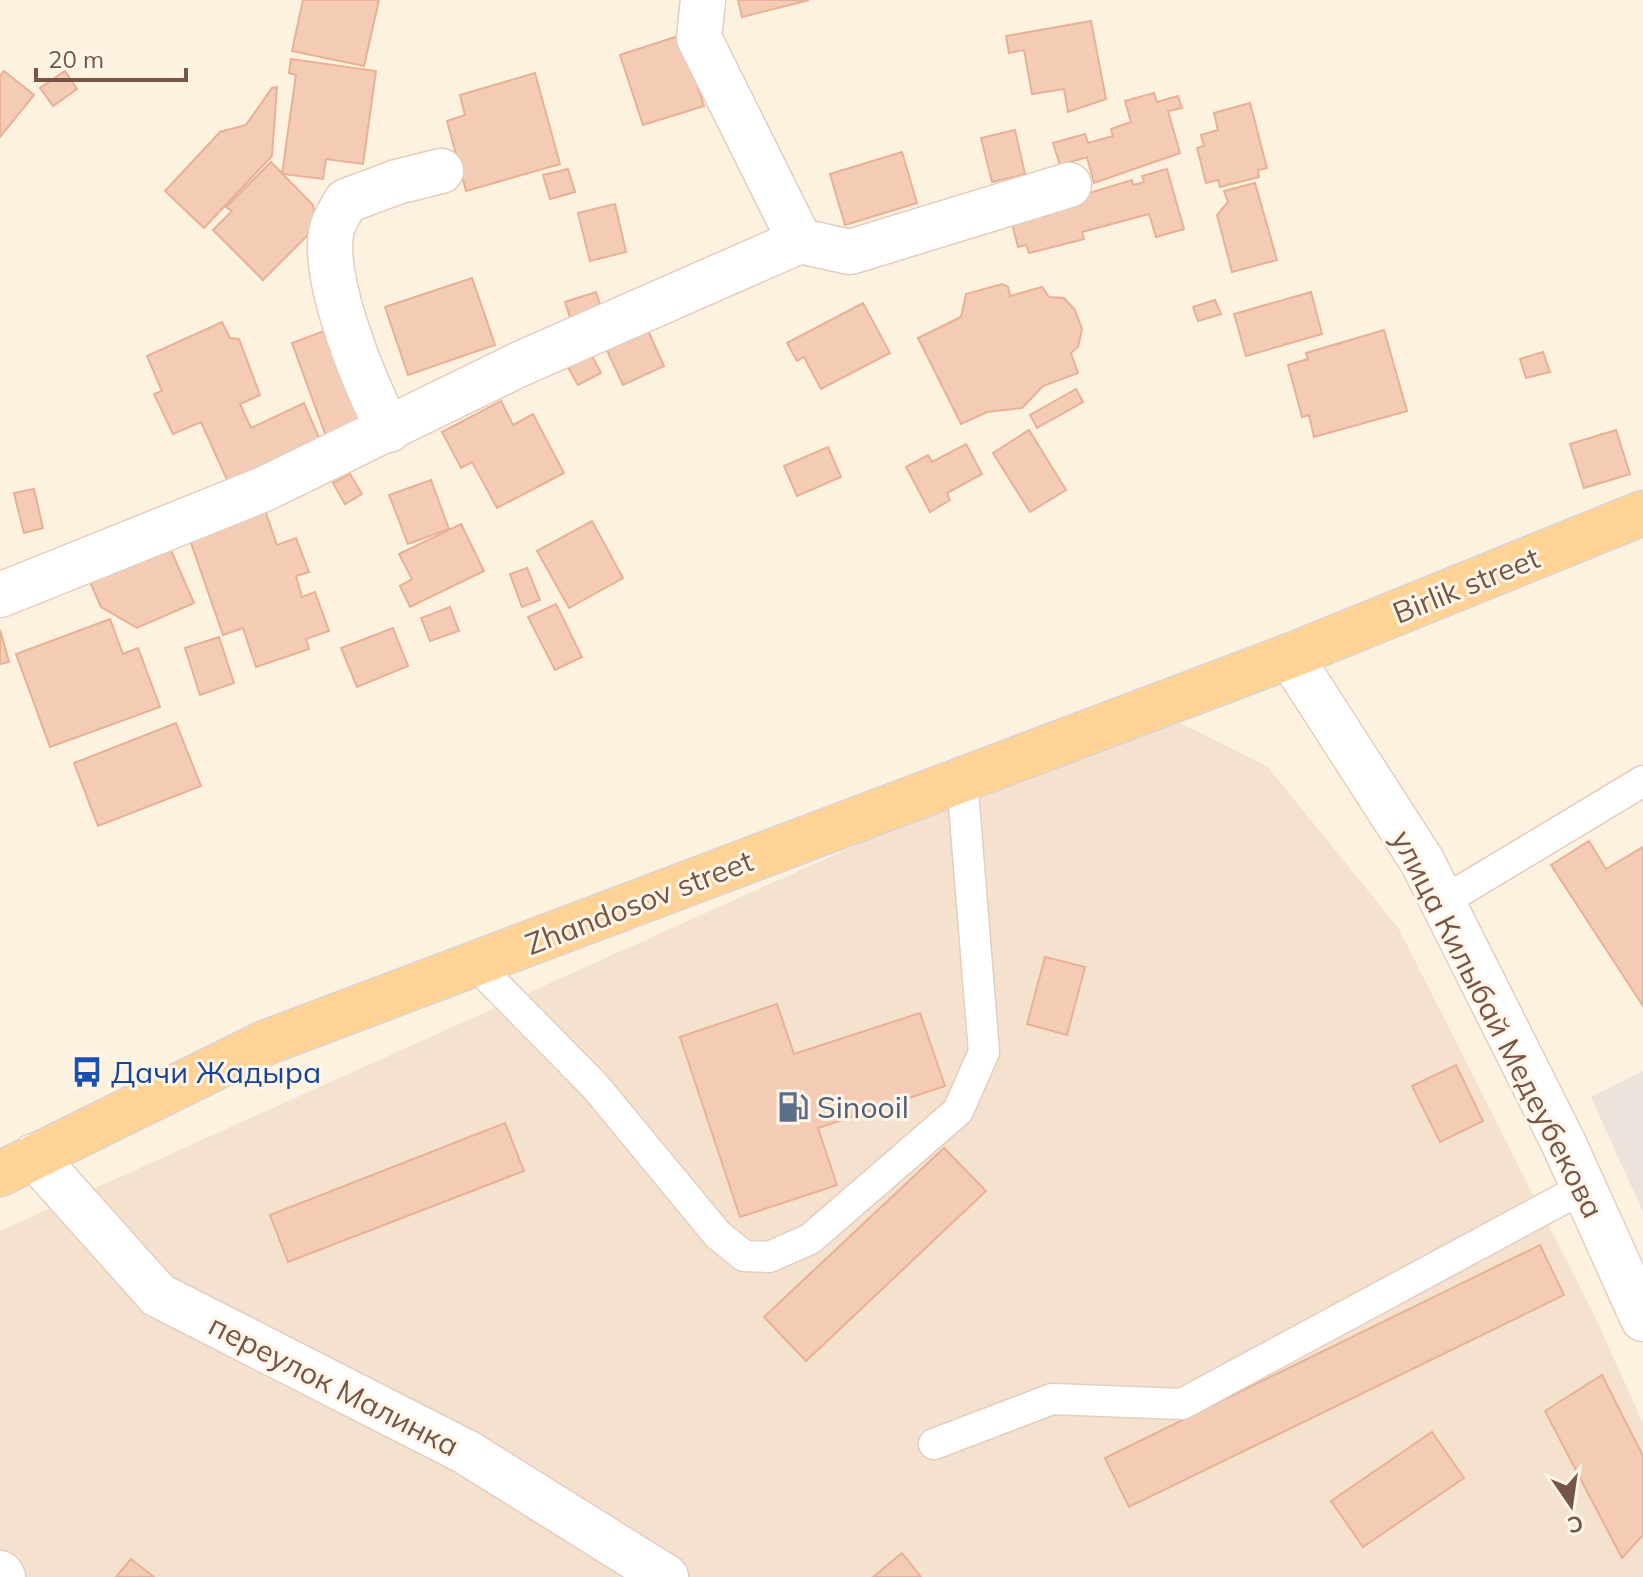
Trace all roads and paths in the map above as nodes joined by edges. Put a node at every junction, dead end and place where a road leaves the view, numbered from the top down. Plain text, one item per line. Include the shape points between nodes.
1 (703, 0) edge
2 (441, 171) dead end
3 (1069, 185) dead end
4 (800, 241) junction
5 (389, 430) junction
6 (1643, 513) edge
7 (0, 595) edge
8 (1290, 656) junction
9 (962, 780) junction
10 (1643, 781) edge
11 (1442, 902) junction
12 (475, 964) junction
13 (17, 1165) edge
14 (1583, 1188) junction
15 (1643, 1319) edge
16 (934, 1444) dead end
17 (666, 1577) edge

1 - 4 street via 699,38
2 - 5 street via 346,201 331,230 333,274 344,321
3 - 4 street via 850,252
4 - 5 street via 520,364
5 - 7 street via 264,489
6 - 8 main road, Birlik street
8 - 9 main road, Zhandosov street
8 - 11 street, улица Килыбай Медеубекова via 1422,861
9 - 12 main road, Zhandosov street
9 - 12 lane via 984,1052 958,1111 810,1239 769,1257 744,1256 718,1235 595,1086
10 - 11 lane
11 - 14 street, улица Килыбай Медеубекова
12 - 13 main road, Zhandosov street via 265,1043
13 - 17 street, переулок Малинка via 158,1295 466,1452
14 - 15 street, улица Килыбай Медеубекова
14 - 16 lane via 1182,1404 1052,1399

